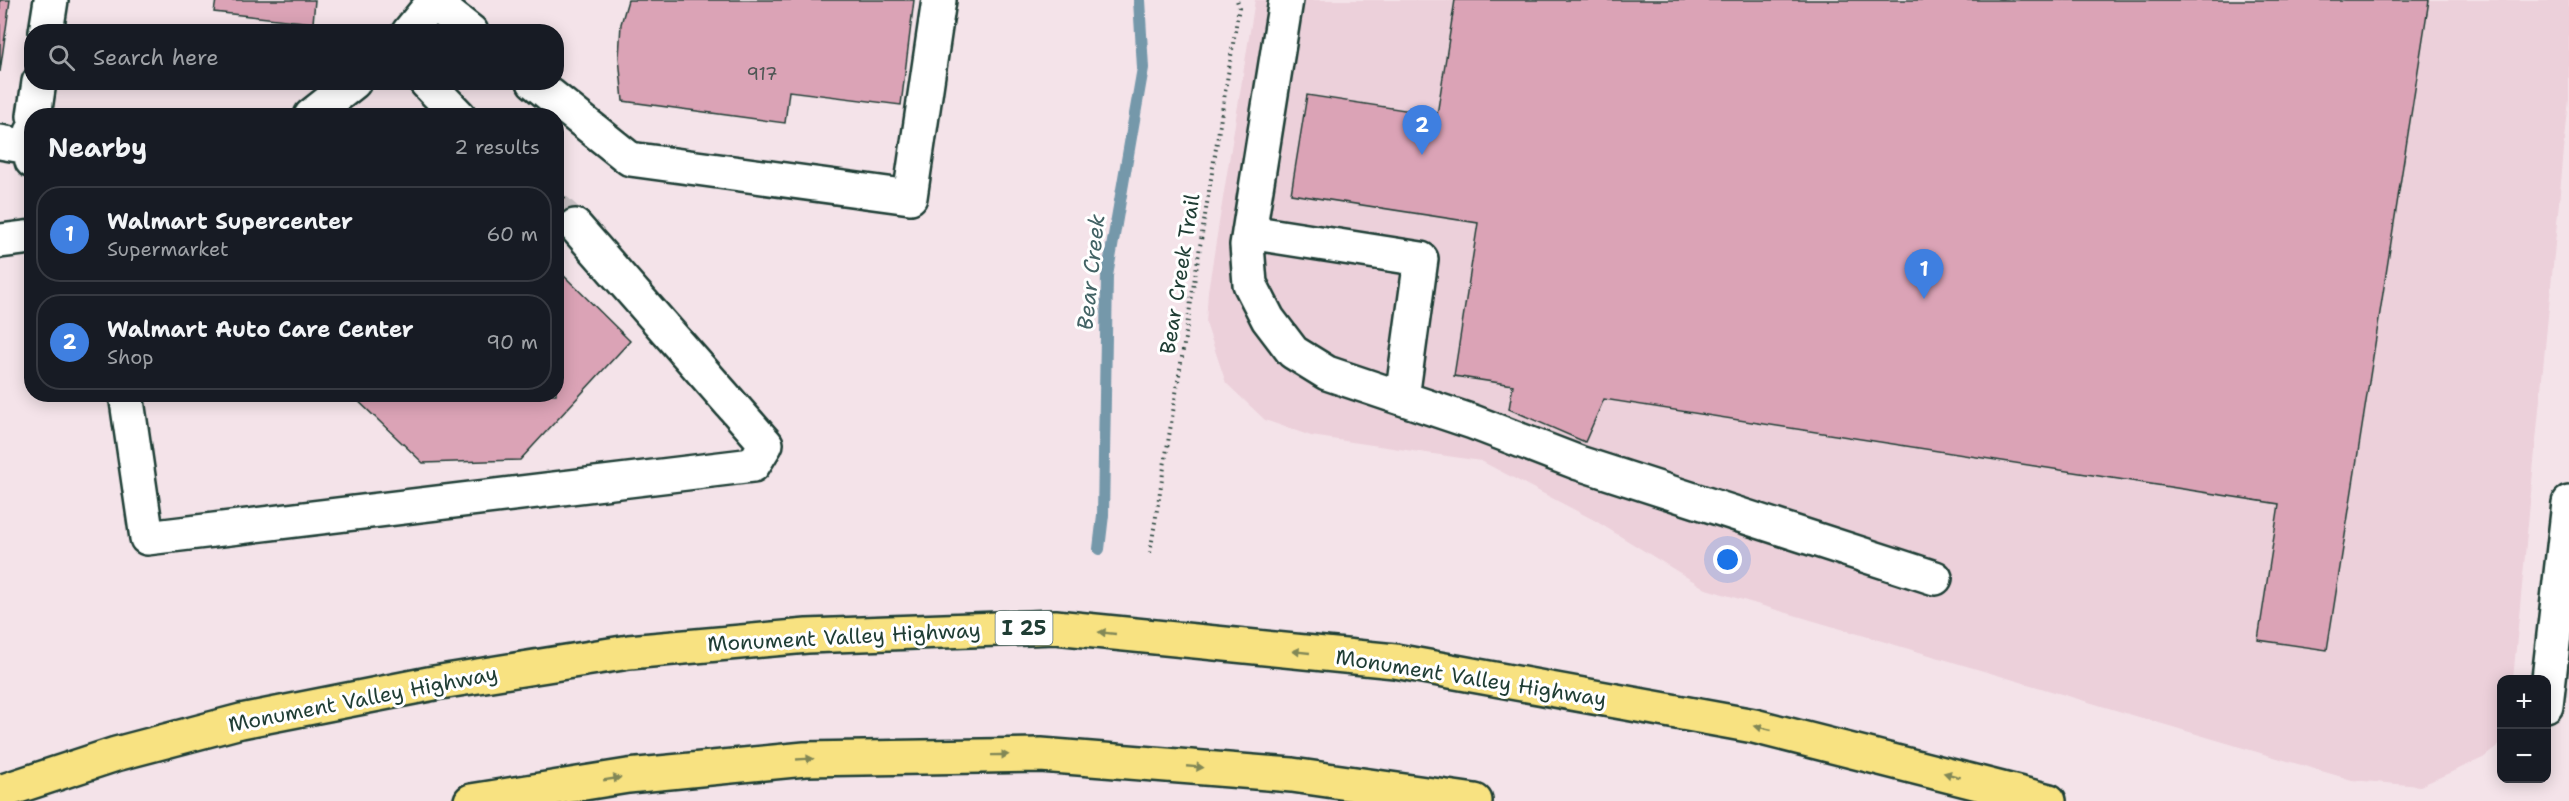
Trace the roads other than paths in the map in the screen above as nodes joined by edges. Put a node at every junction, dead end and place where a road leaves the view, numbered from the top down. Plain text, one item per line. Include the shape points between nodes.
1 (51, 0) edge
2 (939, 0) edge
3 (1286, 0) edge
4 (434, 1) edge
5 (47, 24) edge
6 (415, 24) edge
7 (461, 24) edge
8 (38, 90) edge
9 (344, 90) edge
10 (434, 90) edge
11 (544, 90) edge
12 (35, 108) edge
13 (321, 108) edge
14 (451, 108) edge
15 (575, 226) tunnel mouth
16 (1249, 232) junction
17 (24, 238) edge
18 (0, 241) edge
19 (1402, 398) junction
20 (127, 402) edge
21 (2569, 503) edge
22 (1935, 578) dead end
23 (2562, 626) edge
24 (2551, 684) edge
25 (1292, 775) junction
26 (0, 792) edge
27 (471, 801) edge
28 (1363, 801) edge
29 (1475, 801) edge
30 (2049, 801) edge

1 - 5 street
2 - 11 street via 910,197 630,159
3 - 16 street
4 - 6 street
4 - 7 street
8 - 12 street
9 - 13 street
10 - 14 street
15 - 20 street via 766,444 753,465 147,538
16 - 19 street via 1250,284 1268,319 1293,352 1327,373
16 - 19 street via 1421,259
17 - 18 street
19 - 22 street via 1579,463
21 - 23 street
23 - 24 street
27 -> 25 highway via 628,776 805,759 1041,754
25 - 28 highway
25 - 29 highway
30 -> 26 highway, Monument Valley Highway / I 25 via 1754,726 1395,661 1055,627 807,636 617,653 434,682 241,721 116,754

